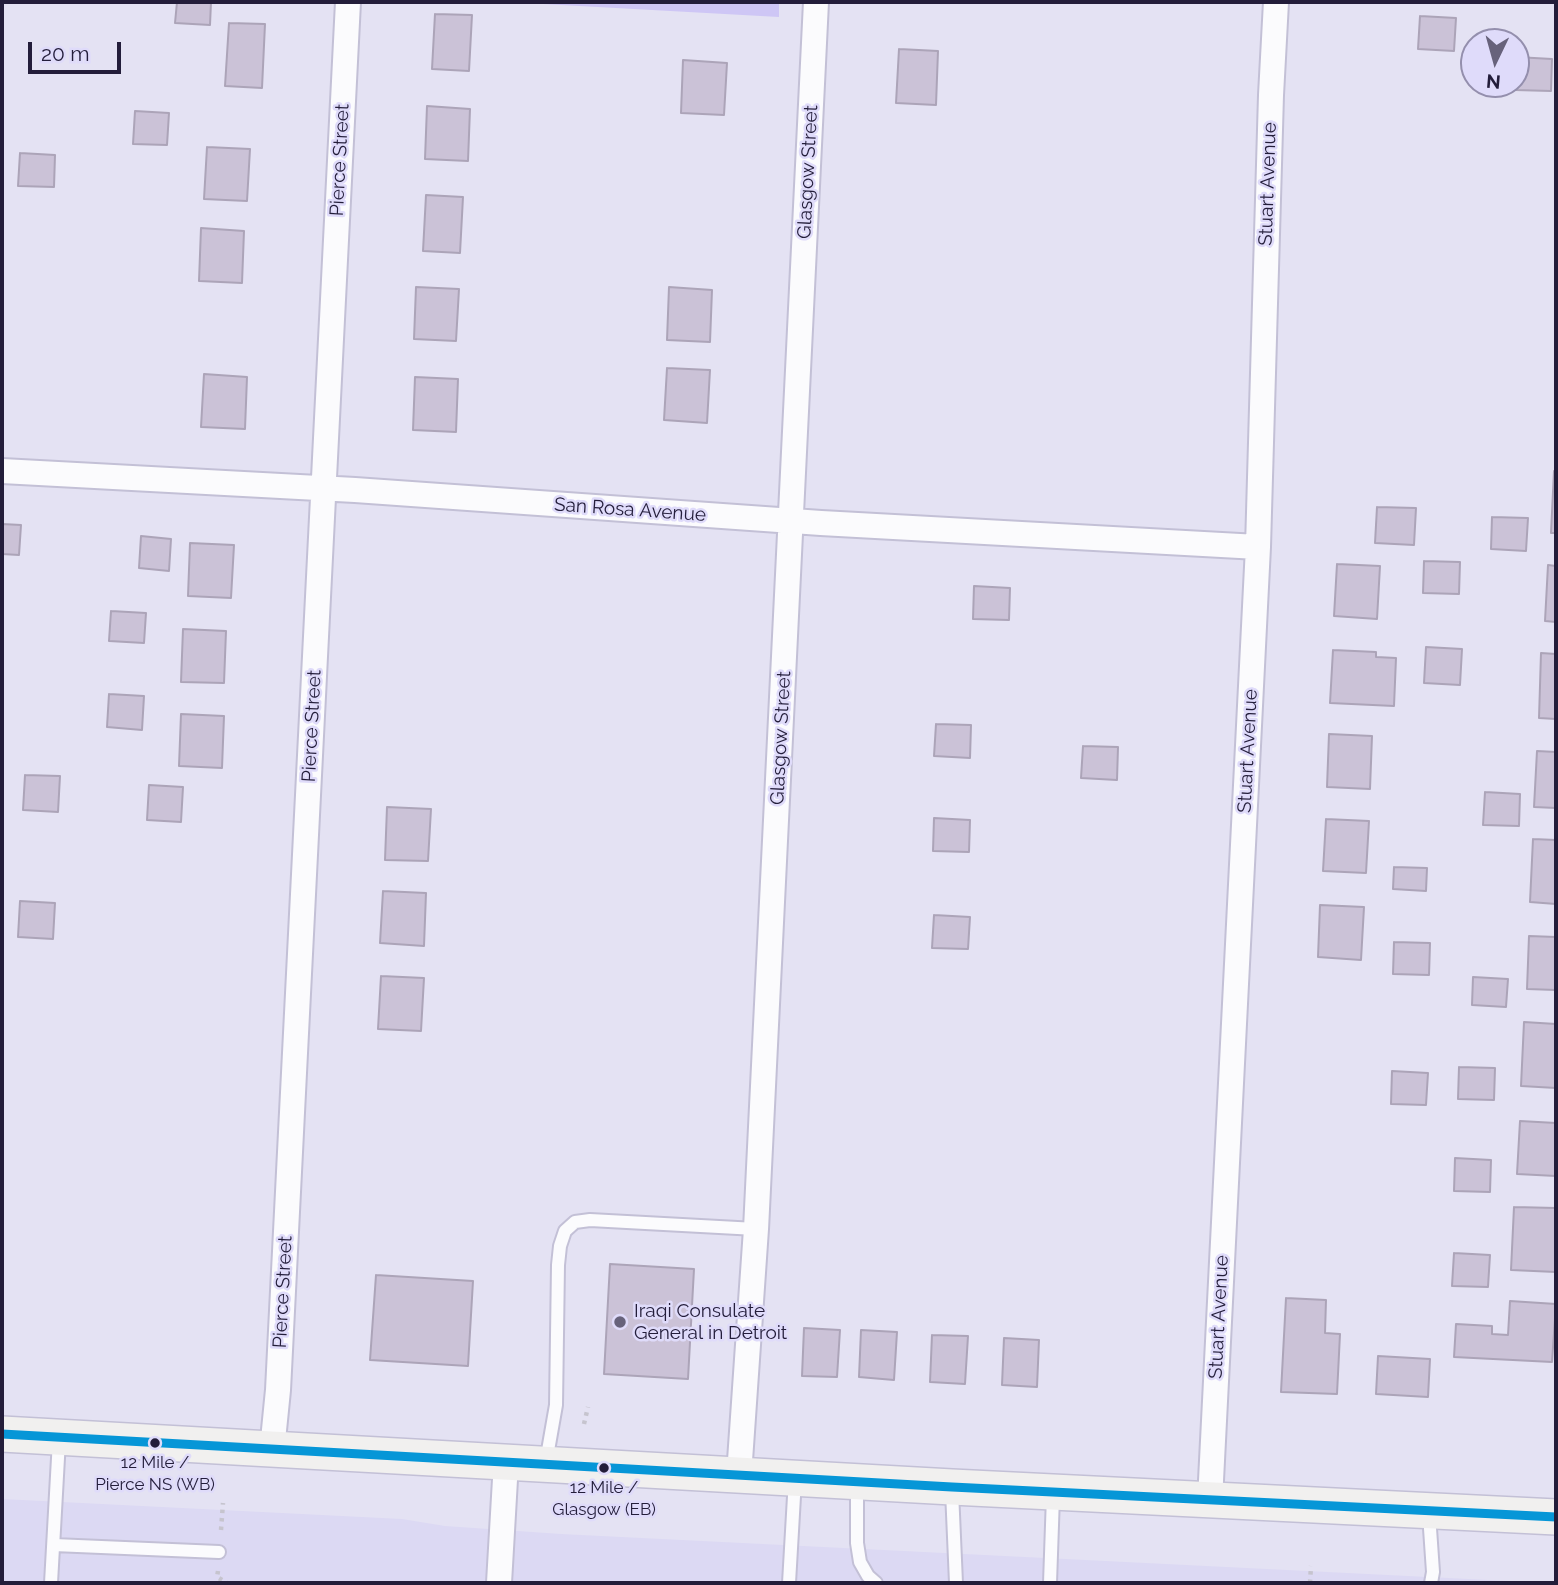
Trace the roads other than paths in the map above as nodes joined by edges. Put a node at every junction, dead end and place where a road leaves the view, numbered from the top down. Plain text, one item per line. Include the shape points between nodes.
1 (348, 2) edge
2 (816, 2) edge
3 (1276, 2) edge
4 (2, 471) edge
5 (324, 488) junction
6 (792, 521) junction
7 (1258, 547) junction
8 (756, 1229) junction
9 (2, 1434) edge
10 (60, 1438) junction
11 (272, 1450) junction
12 (506, 1462) junction
13 (546, 1464) junction
14 (739, 1475) junction
15 (795, 1478) junction
16 (858, 1481) junction
17 (952, 1487) junction
18 (1053, 1492) junction
19 (1210, 1500) junction
20 (1429, 1511) junction
21 (1556, 1517) edge
22 (54, 1545) junction
23 (219, 1552) dead end
24 (955, 1582) edge
25 (51, 1583) edge
26 (499, 1583) edge
27 (789, 1583) edge
28 (876, 1583) edge
29 (1050, 1583) edge
30 (1432, 1583) edge

1 - 5 street, Pierce Street
2 - 6 street, Glasgow Street
3 - 7 street, Stuart Avenue
4 - 5 street, San Rosa Avenue
5 - 6 street, San Rosa Avenue
5 - 11 street, Pierce Street
6 - 7 street, San Rosa Avenue
6 - 8 street, Glasgow Street
7 - 19 street, Stuart Avenue
8 - 13 lane via 590,1220 575,1222 565,1231 558,1265 556,1405
8 - 14 street, Glasgow Street
9 - 10 main road
10 - 11 main road
10 - 22 lane
11 - 12 main road
12 - 13 main road
12 - 26 street
13 - 14 main road
14 - 15 main road
15 - 16 main road
15 - 27 lane
16 - 17 main road
16 - 28 lane via 860,1562
17 - 18 main road
17 - 24 lane
18 - 19 main road
18 - 29 lane
19 - 20 main road
20 - 21 main road
20 - 30 lane
22 - 23 lane
22 - 25 lane

